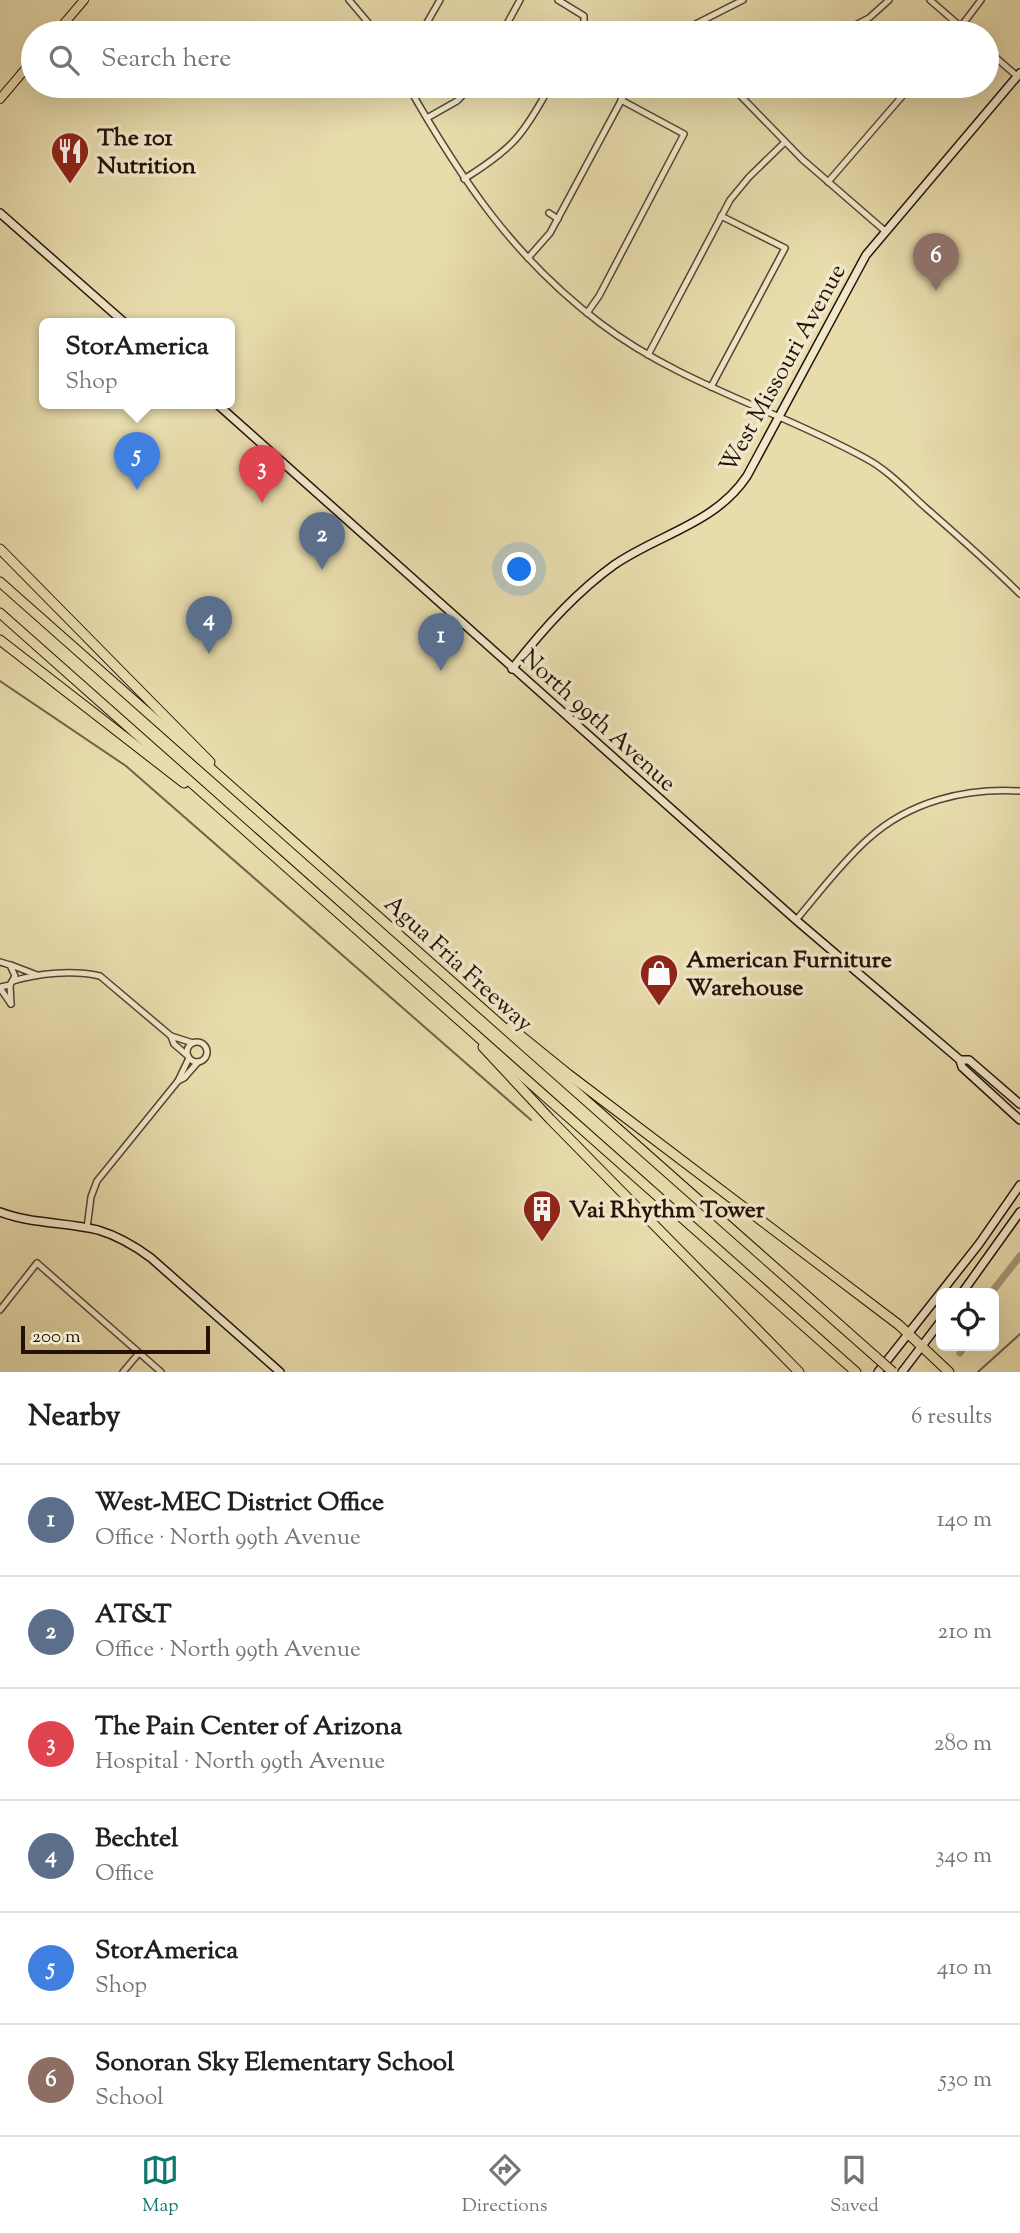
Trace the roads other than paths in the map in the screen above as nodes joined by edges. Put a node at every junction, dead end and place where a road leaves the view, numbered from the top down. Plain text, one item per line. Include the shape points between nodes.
1 (84, 0) edge
2 (440, 0) edge
3 (520, 0) edge
4 (558, 0) edge
5 (743, 0) edge
6 (889, 0) edge
7 (930, 0) edge
8 (981, 0) edge
9 (354, 2) edge
10 (66, 21) edge
11 (368, 21) edge
12 (428, 21) edge
13 (509, 21) edge
14 (584, 21) edge
15 (705, 21) edge
16 (863, 21) edge
17 (954, 21) edge
18 (965, 21) edge
19 (999, 59) edge
20 (21, 74) edge
21 (1019, 74) edge
22 (999, 97) edge
23 (415, 98) edge
24 (460, 98) edge
25 (543, 98) edge
26 (743, 98) edge
27 (901, 98) edge
28 (999, 98) edge
29 (0, 99) edge
30 (621, 100) joint
31 (427, 118) junction
32 (785, 142) junction
33 (464, 179) junction
34 (828, 182) junction
35 (0, 213) edge
36 (549, 213) dead end
37 (721, 216) junction
38 (558, 219) junction
39 (885, 231) junction
40 (528, 258) junction
41 (587, 313) junction
42 (119, 318) edge
43 (648, 355) junction
44 (711, 387) junction
45 (222, 409) edge
46 (778, 417) junction
47 (0, 550) edge
48 (0, 582) edge
49 (1020, 594) edge
50 (0, 613) edge
51 (0, 640) edge
52 (512, 669) junction
53 (1020, 791) edge
54 (237, 792) junction
55 (220, 810) junction
56 (796, 920) junction
57 (0, 962) edge
58 (10, 965) junction
59 (37, 975) junction
60 (12, 983) junction
61 (0, 988) edge
62 (468, 996) junction
63 (453, 1015) junction
64 (171, 1036) junction
65 (193, 1043) junction
66 (189, 1057) junction
67 (960, 1060) junction
68 (198, 1062) junction
69 (178, 1081) junction
70 (1020, 1104) edge
71 (1020, 1120) edge
72 (1020, 1185) edge
73 (0, 1212) edge
74 (1020, 1212) edge
75 (87, 1228) junction
76 (966, 1288) edge
77 (0, 1310) edge
78 (936, 1328) edge
79 (908, 1333) junction
80 (922, 1346) junction
81 (139, 1353) junction
82 (123, 1372) edge
83 (161, 1372) edge
84 (280, 1372) edge
85 (799, 1372) edge
86 (856, 1372) edge
87 (878, 1372) edge
88 (893, 1372) edge
89 (902, 1372) edge
90 (948, 1372) edge

1 - 10 main road
2 - 12 street
3 - 13 street
4 - 14 street via 584,16
5 - 15 street
6 - 16 street
7 - 17 street
8 - 18 street
9 - 11 street
19 - 21 street
20 - 29 main road
21 - 22 main road, West Missouri Avenue
23 - 31 street
24 - 31 street
25 - 33 street via 514,142
26 - 32 street
27 - 34 street
28 - 39 main road, West Missouri Avenue
30 - 38 street
30 - 41 street via 684,134
31 - 33 street
32 - 34 street
32 - 37 street via 740,188
33 - 40 street
34 - 39 street
35 - 42 main road
36 - 38 street
37 - 43 street
37 - 44 street via 785,248
38 - 40 street
39 - 46 main road, West Missouri Avenue via 855,274
40 - 41 street
41 - 43 street
43 - 44 street
44 - 46 street
45 - 52 main road, North 99th Avenue
46 - 49 street via 873,463
46 - 52 main road, West Missouri Avenue via 747,476 721,506 629,556 589,584
47 - 54 highway
48 - 54 highway, Agua Fria Freeway
50 - 55 highway, Agua Fria Freeway
51 - 55 highway
52 - 56 main road, North 99th Avenue
53 - 56 street via 959,794 898,818 860,847
54 - 62 highway, Agua Fria Freeway
55 - 63 highway, Agua Fria Freeway
56 - 67 main road, North 99th Avenue
57 - 58 street
58 - 59 street
58 - 60 street via 15,972
59 - 60 street
59 - 64 street via 100,976
60 - 61 street
60 - 61 street via 11,1004
62 - 79 highway
62 - 88 highway, Agua Fria Freeway, bridge
63 - 85 highway
63 - 86 highway, Agua Fria Freeway
64 - 65 street
64 - 66 street
65 - 66 street
65 - 68 street via 202,1043 207,1049 205,1059
66 - 68 street
66 - 69 street
67 - 70 main road, North 99th Avenue via 969,1060
67 - 71 main road, North 99th Avenue via 962,1067
68 - 69 street
69 - 75 street via 97,1181
72 - 79 main road
73 - 75 main road
74 - 76 main road
75 - 84 main road via 118,1237 142,1251
77 - 81 street via 37,1263
78 - 80 main road
79 - 80 highway
79 - 87 main road
80 - 89 main road
80 - 90 highway
81 - 82 street
81 - 83 street

